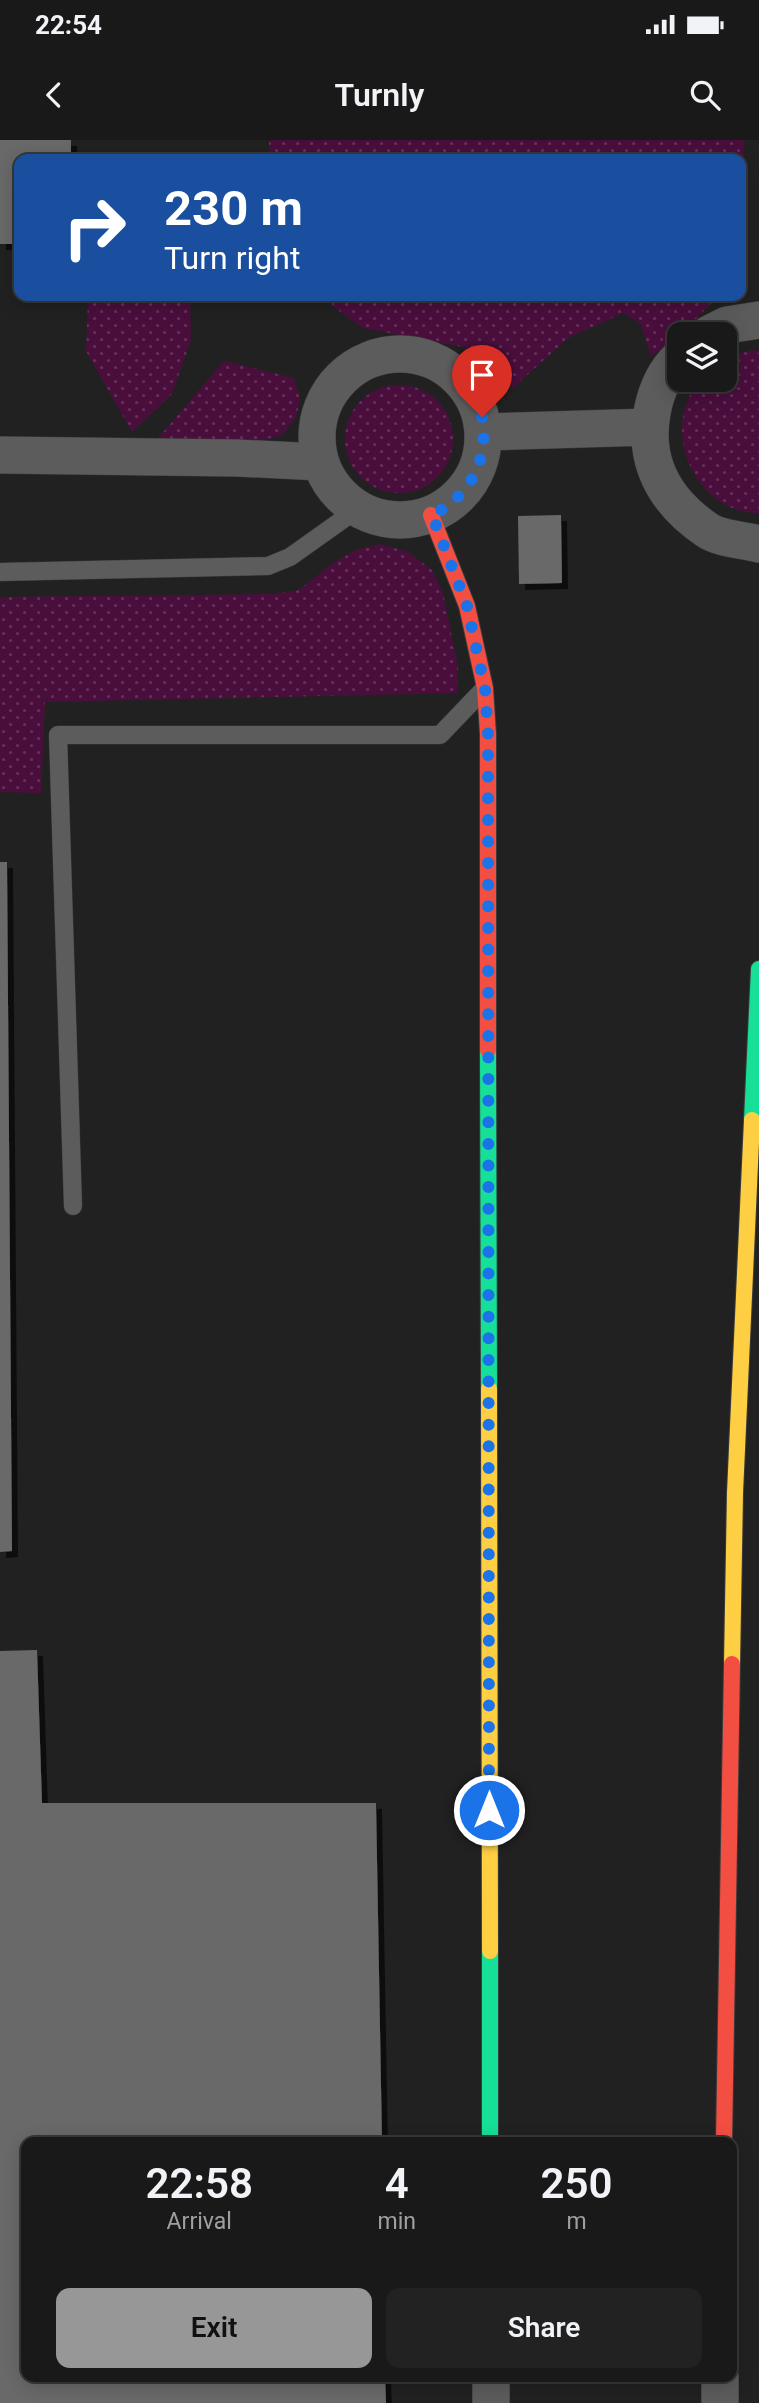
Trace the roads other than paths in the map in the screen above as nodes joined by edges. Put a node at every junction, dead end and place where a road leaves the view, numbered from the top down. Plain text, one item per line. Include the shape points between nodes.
1 (759, 320) edge
2 (737, 323) edge
3 (667, 375) edge
4 (650, 427) junction
5 (485, 432) junction
6 (0, 455) edge
7 (320, 462) junction
8 (359, 509) junction
9 (432, 515) junction
10 (759, 544) edge
11 (0, 572) edge
12 (485, 688) junction
13 (759, 969) edge
14 (73, 1206) dead end
15 (489, 2137) edge
16 (724, 2137) edge
17 (491, 2382) edge
18 (720, 2382) edge
19 (491, 2403) edge
20 (720, 2403) edge

1 - 2 street
3 - 4 street via 656,394
4 - 5 street
4 - 10 street via 655,469 676,505 710,532
5 - 7 street via 470,390 450,370 422,356 393,354 373,358 339,377 317,424
5 - 9 street via 483,456 474,477 456,499
6 - 7 street
7 - 8 street via 334,488
8 - 9 street via 394,520
8 - 11 lane via 290,557 268,566
9 - 12 street via 467,606
12 - 14 lane via 440,735 58,735
12 - 15 street
13 - 16 street via 735,1493
17 - 19 street
18 - 20 street

